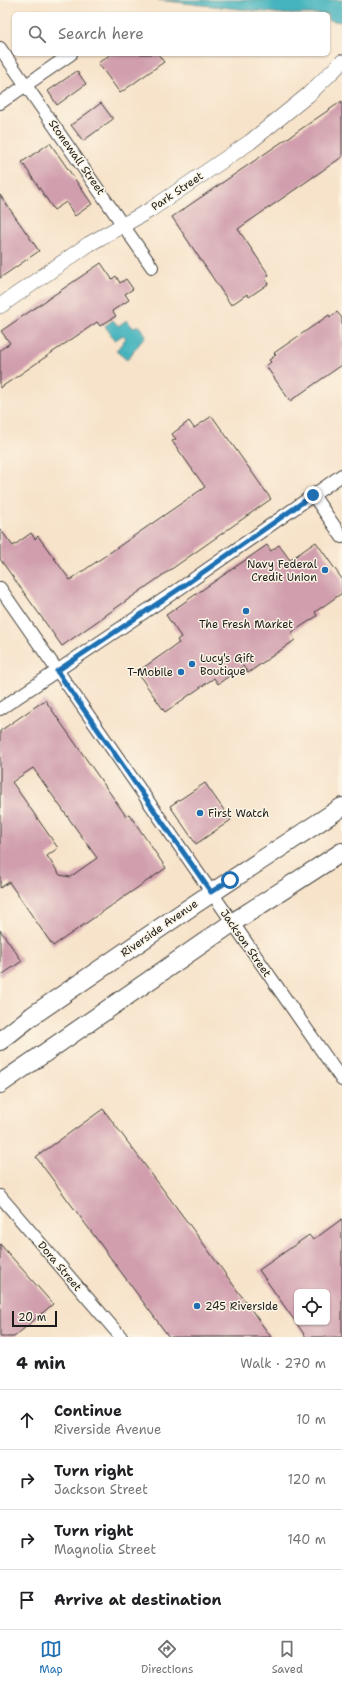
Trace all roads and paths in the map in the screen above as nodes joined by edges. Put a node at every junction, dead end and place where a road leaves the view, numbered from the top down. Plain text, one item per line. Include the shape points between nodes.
1 (0, 48) edge
2 (68, 56) edge
3 (342, 62) edge
4 (26, 85) junction
5 (0, 103) edge
6 (124, 224) junction
7 (152, 267) dead end
8 (0, 306) edge
9 (342, 475) edge
10 (313, 495) junction
11 (342, 537) edge
12 (0, 588) edge
13 (57, 671) junction
14 (0, 709) edge
15 (342, 807) edge
16 (342, 852) edge
17 (211, 892) junction
18 (232, 923) junction
19 (0, 1041) edge
20 (342, 1080) edge
21 (0, 1084) edge
22 (0, 1196) edge
23 (121, 1337) edge

1 - 4 street, Stonewall Street
2 - 4 street
3 - 6 street, Park Street via 250,142 150,210
4 - 5 street
4 - 6 street, Stonewall Street
6 - 7 street, Stonewall Street
6 - 8 street, Park Street via 89,244
9 - 10 street
10 - 11 street
10 - 13 street
12 - 13 street, Jackson Street
13 - 14 street
13 - 17 street, Jackson Street
15 - 17 main road, Riverside Avenue
16 - 18 main road
17 - 18 street, Jackson Street
17 - 19 main road, Riverside Avenue
18 - 20 street, Jackson Street
18 - 21 main road
22 - 23 street, Dora Street

